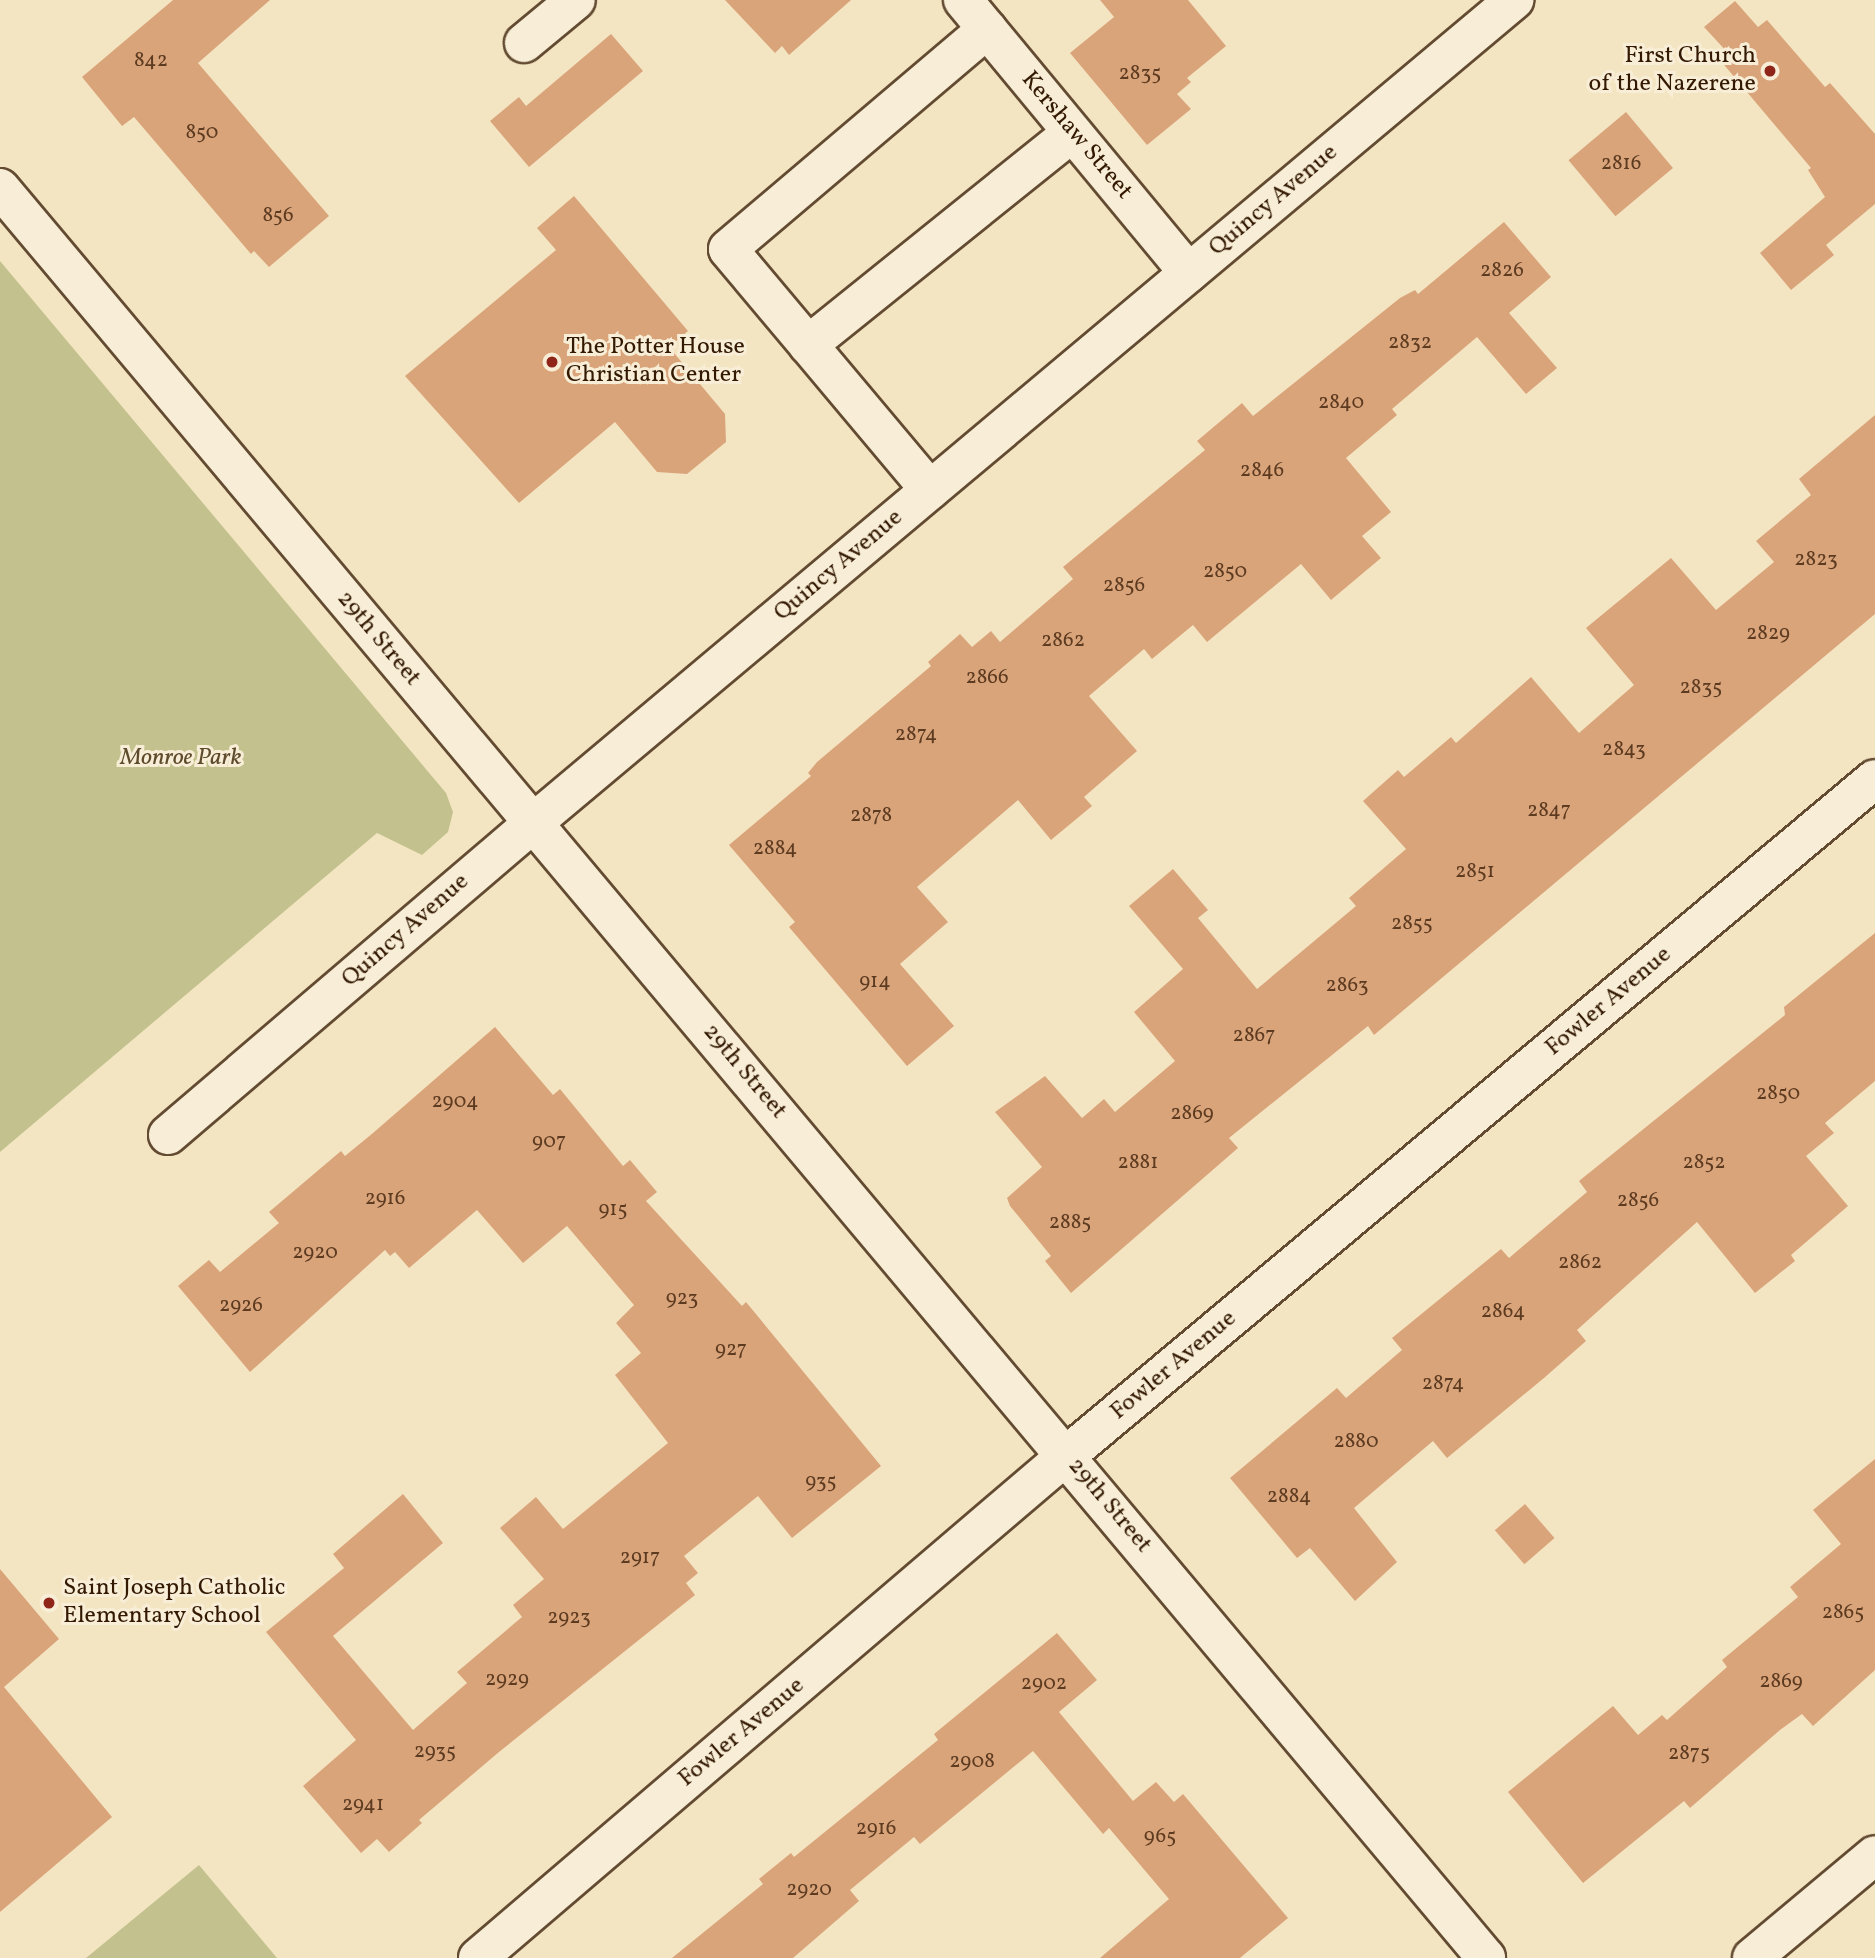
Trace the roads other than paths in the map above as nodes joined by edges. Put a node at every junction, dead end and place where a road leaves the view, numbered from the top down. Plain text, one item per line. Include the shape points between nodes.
1 (576, 0) edge
2 (963, 0) edge
3 (1514, 0) edge
4 (988, 29) junction
5 (524, 43) dead end
6 (1072, 133) junction
7 (0, 188) edge
8 (1189, 273) junction
9 (808, 345) junction
10 (930, 490) junction
11 (1875, 779) edge
12 (533, 822) junction
13 (168, 1135) dead end
14 (1067, 1455) junction
15 (1875, 1855) edge
16 (478, 1958) edge
17 (1486, 1958) edge
18 (1752, 1958) edge

1 - 5 street
2 - 4 street, Kershaw Street
3 - 8 street, Quincy Avenue
4 - 6 street, Kershaw Street
4 - 9 street via 728,249
6 - 8 street, Kershaw Street
6 - 9 street
7 - 12 street, 29th Street
8 - 10 street, Quincy Avenue
9 - 10 street
10 - 12 street, Quincy Avenue
11 - 14 street, Fowler Avenue
12 - 13 street, Quincy Avenue
12 - 14 street, 29th Street
14 - 16 street, Fowler Avenue
14 - 17 street, 29th Street
15 - 18 street

